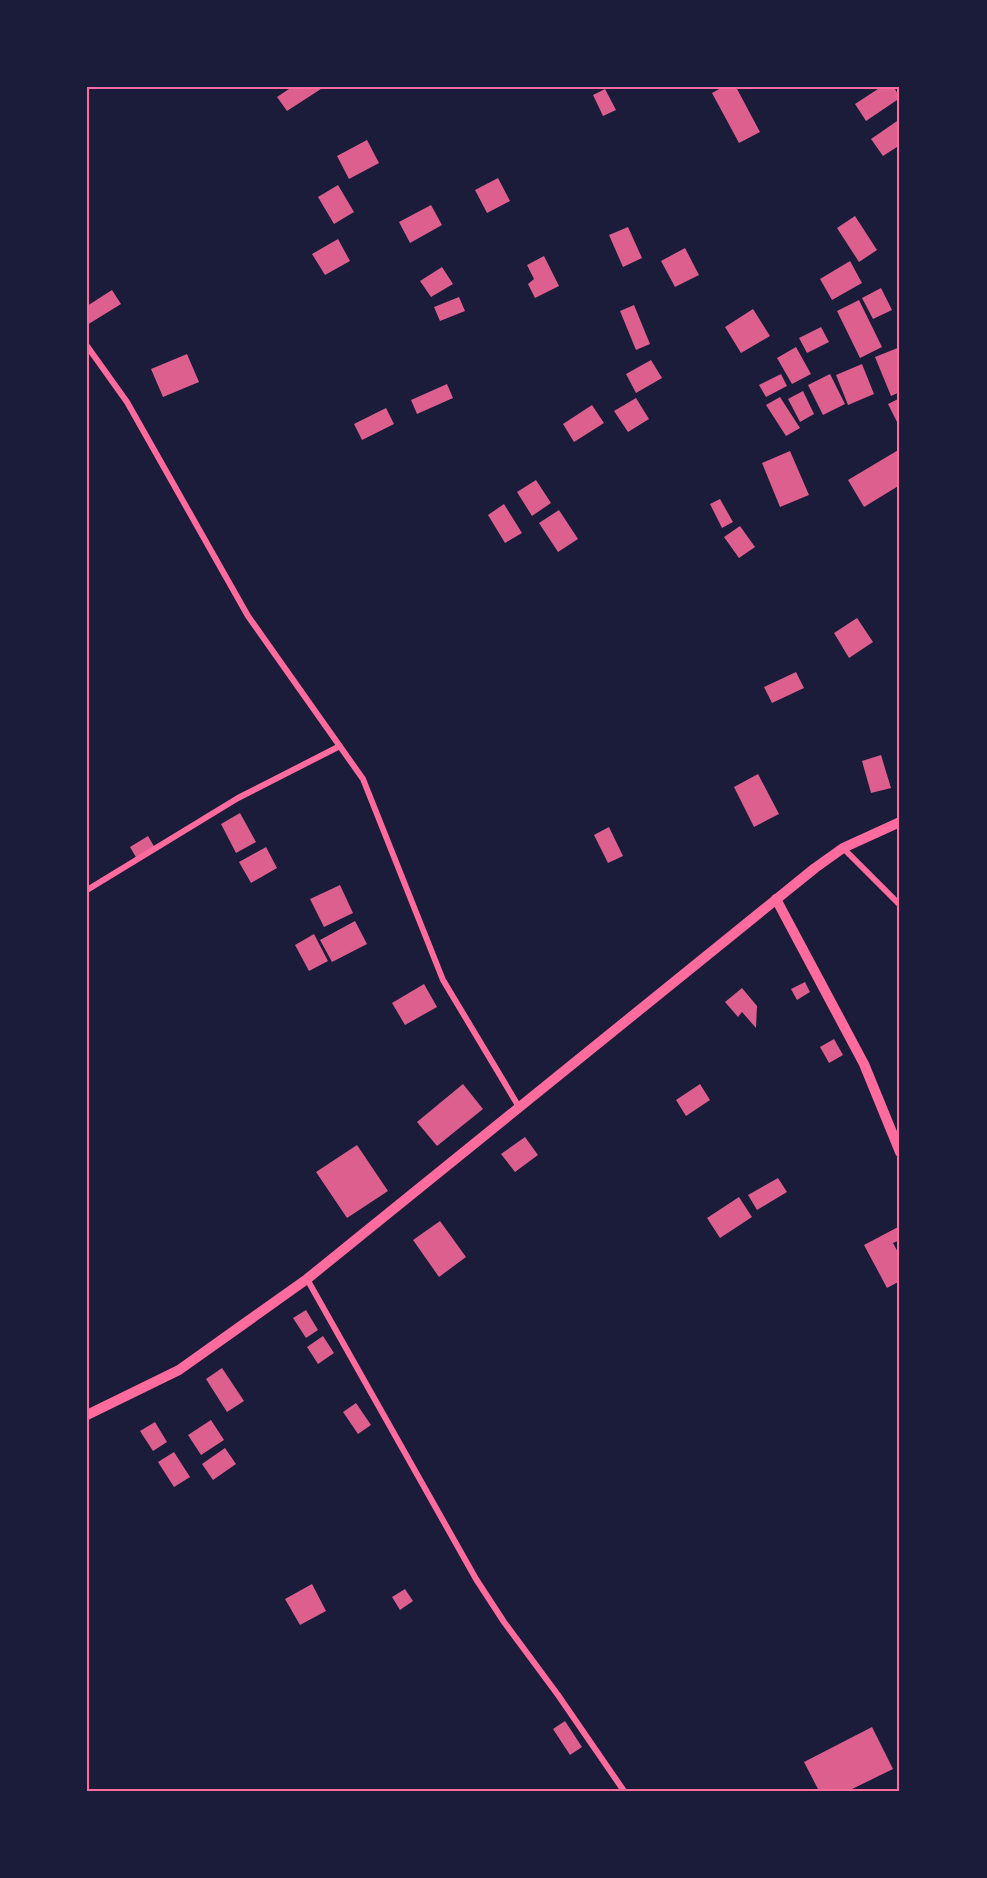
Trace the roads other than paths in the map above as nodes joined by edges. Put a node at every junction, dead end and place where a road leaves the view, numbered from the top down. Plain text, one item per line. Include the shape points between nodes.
1 (87, 346) edge
2 (340, 746) junction
3 (900, 822) edge
4 (843, 848) junction
5 (87, 890) edge
6 (776, 899) junction
7 (900, 905) edge
8 (519, 1107) junction
9 (900, 1152) edge
10 (307, 1279) junction
11 (87, 1415) edge
12 (624, 1791) edge

1 - 2 street via 127,402 248,616
2 - 5 street via 238,798
2 - 8 street via 363,778 442,980
3 - 4 main road
4 - 6 main road
4 - 7 street
6 - 8 main road
6 - 9 main road via 864,1064
8 - 10 main road
10 - 11 main road via 179,1370
10 - 12 street via 476,1579

